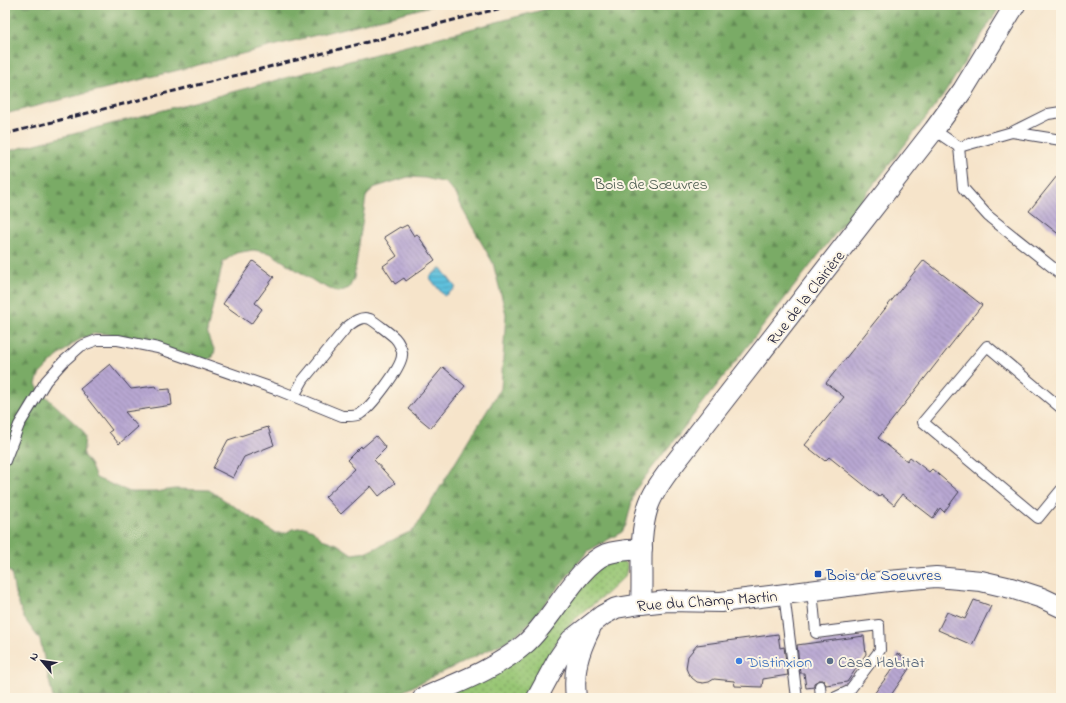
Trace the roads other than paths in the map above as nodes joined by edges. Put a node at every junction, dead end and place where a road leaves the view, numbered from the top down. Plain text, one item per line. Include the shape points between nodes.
1 (1015, 5) edge
2 (1061, 112) edge
3 (934, 130) junction
4 (1012, 132) junction
5 (1061, 140) edge
6 (959, 147) junction
7 (1061, 274) edge
8 (294, 396) junction
9 (1061, 408) edge
10 (5, 462) edge
11 (1061, 490) edge
12 (642, 550) junction
13 (812, 590) junction
14 (784, 594) junction
15 (641, 604) junction
16 (1061, 607) edge
17 (592, 624) junction
18 (820, 686) dead end
19 (423, 698) edge
20 (537, 698) edge
21 (576, 698) edge
22 (797, 698) edge
23 (821, 698) edge
24 (834, 698) edge

1 - 3 street, Rue de la Clairière via 963,90
2 - 4 lane via 1048,114
3 - 6 lane
3 - 12 street, Rue de la Clairière via 668,472 648,507
4 - 5 lane
4 - 6 lane
6 - 7 lane via 963,188 988,216
8 - 8 lane via 342,416 352,417 373,403 398,366 402,354 400,347 395,338 370,319 354,321 303,380
8 - 10 lane via 158,348 118,340 97,340 81,346 62,362 46,381 19,425
9 - 11 lane via 987,346 922,422 1038,518
12 - 15 street, Rue de la Clairière
12 - 19 street via 616,551 593,563 581,574 536,634 516,652 485,670
13 - 14 street, Rue du Champ Martin
13 - 16 street, Rue du Champ Martin via 936,577 981,581 1011,588
13 - 24 lane via 815,638 879,625 880,650 849,691
14 - 15 street, Rue du Champ Martin via 721,602
14 - 22 lane
15 - 17 street, Rue du Champ Martin via 616,608
17 - 20 street, Rue du Champ Martin via 571,640 558,658
17 - 21 street, Rue du Champ Martin via 577,661
18 - 23 lane

